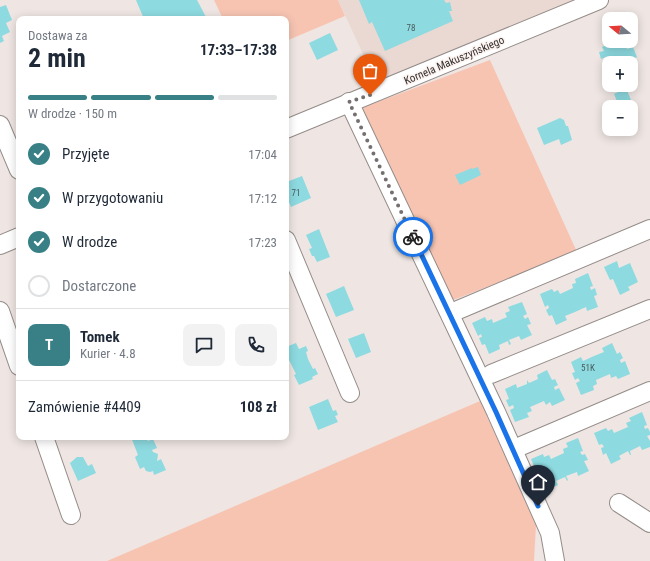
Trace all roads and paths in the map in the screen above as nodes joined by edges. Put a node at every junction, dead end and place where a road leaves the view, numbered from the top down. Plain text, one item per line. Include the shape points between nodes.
1 (599, 0) edge
2 (349, 102) junction
3 (0, 125) edge
4 (289, 128) edge
5 (16, 163) edge
6 (650, 229) edge
7 (16, 238) edge
8 (0, 245) edge
9 (289, 247) edge
10 (650, 309) edge
11 (458, 310) dead end
12 (0, 311) edge
13 (16, 357) edge
14 (491, 374) dead end
15 (650, 391) edge
16 (350, 393) dead end
17 (45, 440) edge
18 (522, 446) dead end
19 (619, 503) dead end
20 (71, 516) dead end
21 (650, 523) edge
22 (555, 561) edge

1 - 2 street, Kornela Makuszyńskiego
2 - 4 street, Kornela Makuszyńskiego
2 - 22 street via 496,412 550,533
3 - 5 street
6 - 11 street
7 - 8 street
9 - 16 street
10 - 14 street
12 - 13 street
15 - 18 street
17 - 20 street
19 - 21 street

